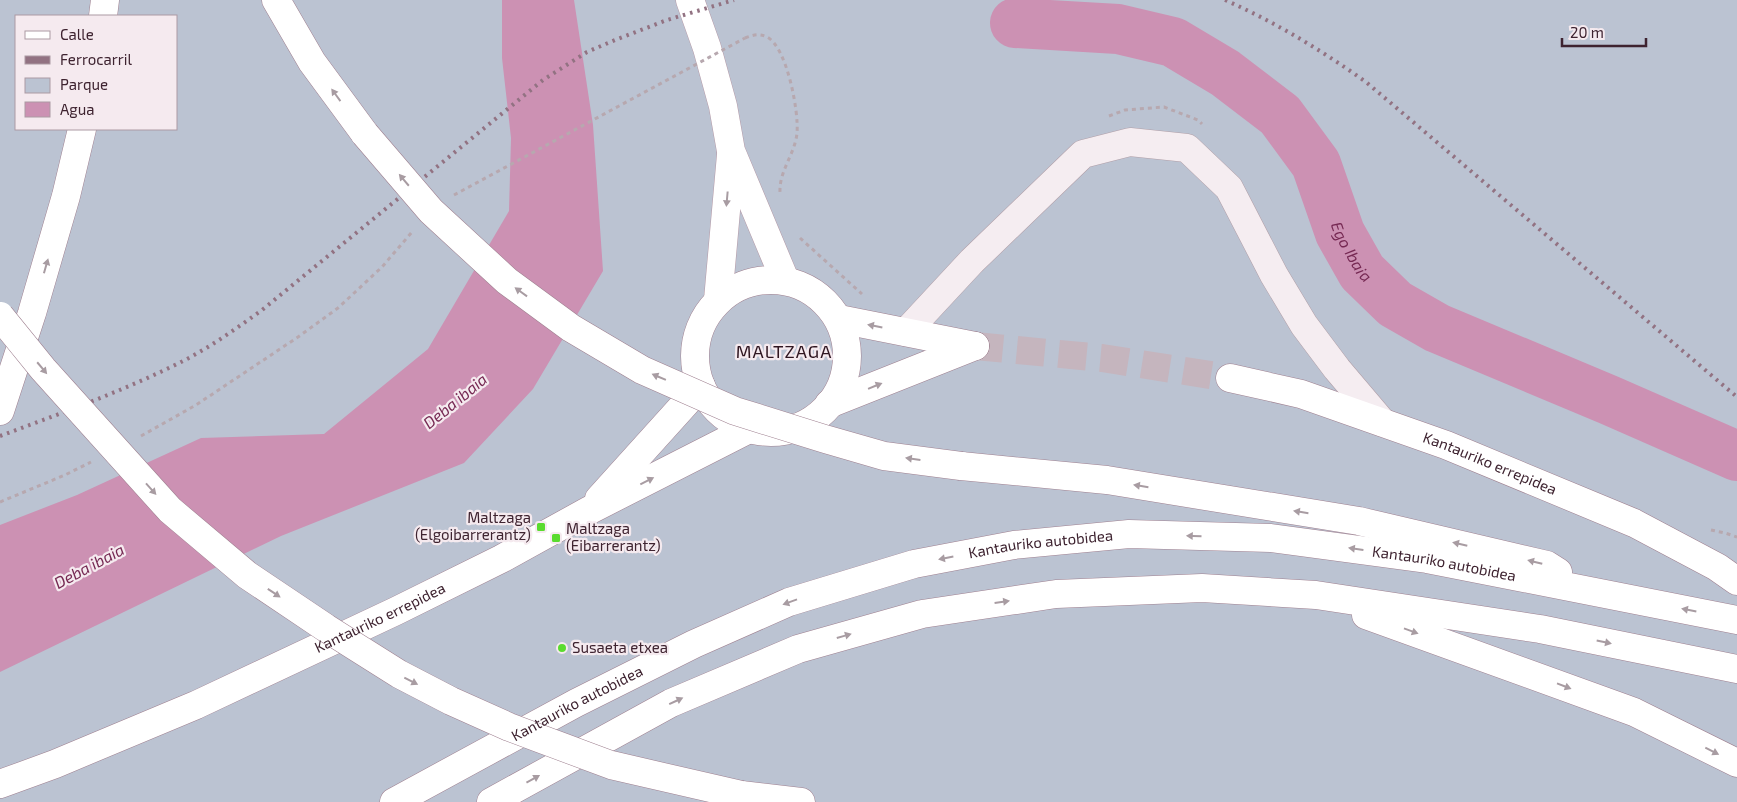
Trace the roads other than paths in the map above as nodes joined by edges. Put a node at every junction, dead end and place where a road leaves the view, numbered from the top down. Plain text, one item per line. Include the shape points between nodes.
1 (105, 0) edge
2 (276, 0) edge
3 (690, 0) edge
4 (103, 15) edge
5 (82, 130) edge
6 (731, 150) junction
7 (785, 280) junction
8 (718, 300) junction
9 (0, 316) edge
10 (839, 319) junction
11 (906, 332) junction
12 (1230, 378) tunnel mouth
13 (701, 386) junction
14 (829, 404) junction
15 (0, 411) edge
16 (1382, 422) junction
17 (749, 429) junction
18 (588, 511) junction
19 (1508, 566) junction
20 (1737, 581) edge
21 (1316, 595) junction
22 (1737, 620) edge
23 (1737, 669) edge
24 (1737, 763) edge
25 (0, 784) edge
26 (394, 802) edge
27 (490, 802) edge
28 (801, 802) edge

1 - 4 main road
19 -> 2 main road, bridge via 1359,521 1106,480 884,456 735,411 642,370 571,328 507,281 430,211 365,134 312,62
3 - 6 main road via 723,106
15 -> 5 main road via 32,313
6 - 7 main road
6 -> 8 main road
7 - 8 main road via 751,281
7 - 10 main road via 820,296
8 - 13 main road via 702,321 696,340 695,366
9 -> 28 main road, bridge via 43,369 170,510 247,575 399,674 451,702 509,727 611,765 741,795
11 -> 10 main road
10 - 14 main road via 848,352 842,387
14 -> 11 main road via 975,346
11 - 16 lane via 972,261 1083,154 1130,142 1186,148 1229,188 1304,325
12 - 16 main road, Kantauriko errepidea via 1301,394
13 - 17 main road via 718,411
13 - 18 main road
14 - 17 main road via 823,413 797,428 771,433
16 - 20 main road, Kantauriko errepidea via 1446,445 1634,524 1717,567
18 -> 17 main road, Kantauriko errepidea
18 - 25 main road, Kantauriko errepidea via 475,572 196,705
22 -> 19 main road, Kantauriko autobidea via 1589,591
19 -> 26 main road, Kantauriko autobidea via 1426,559 1271,538 1129,534 1014,545 914,564 789,602 694,644 576,703
21 -> 23 main road via 1540,629
21 -> 24 main road via 1634,712
27 -> 21 main road via 698,690 798,649 922,614 1056,594 1202,588

